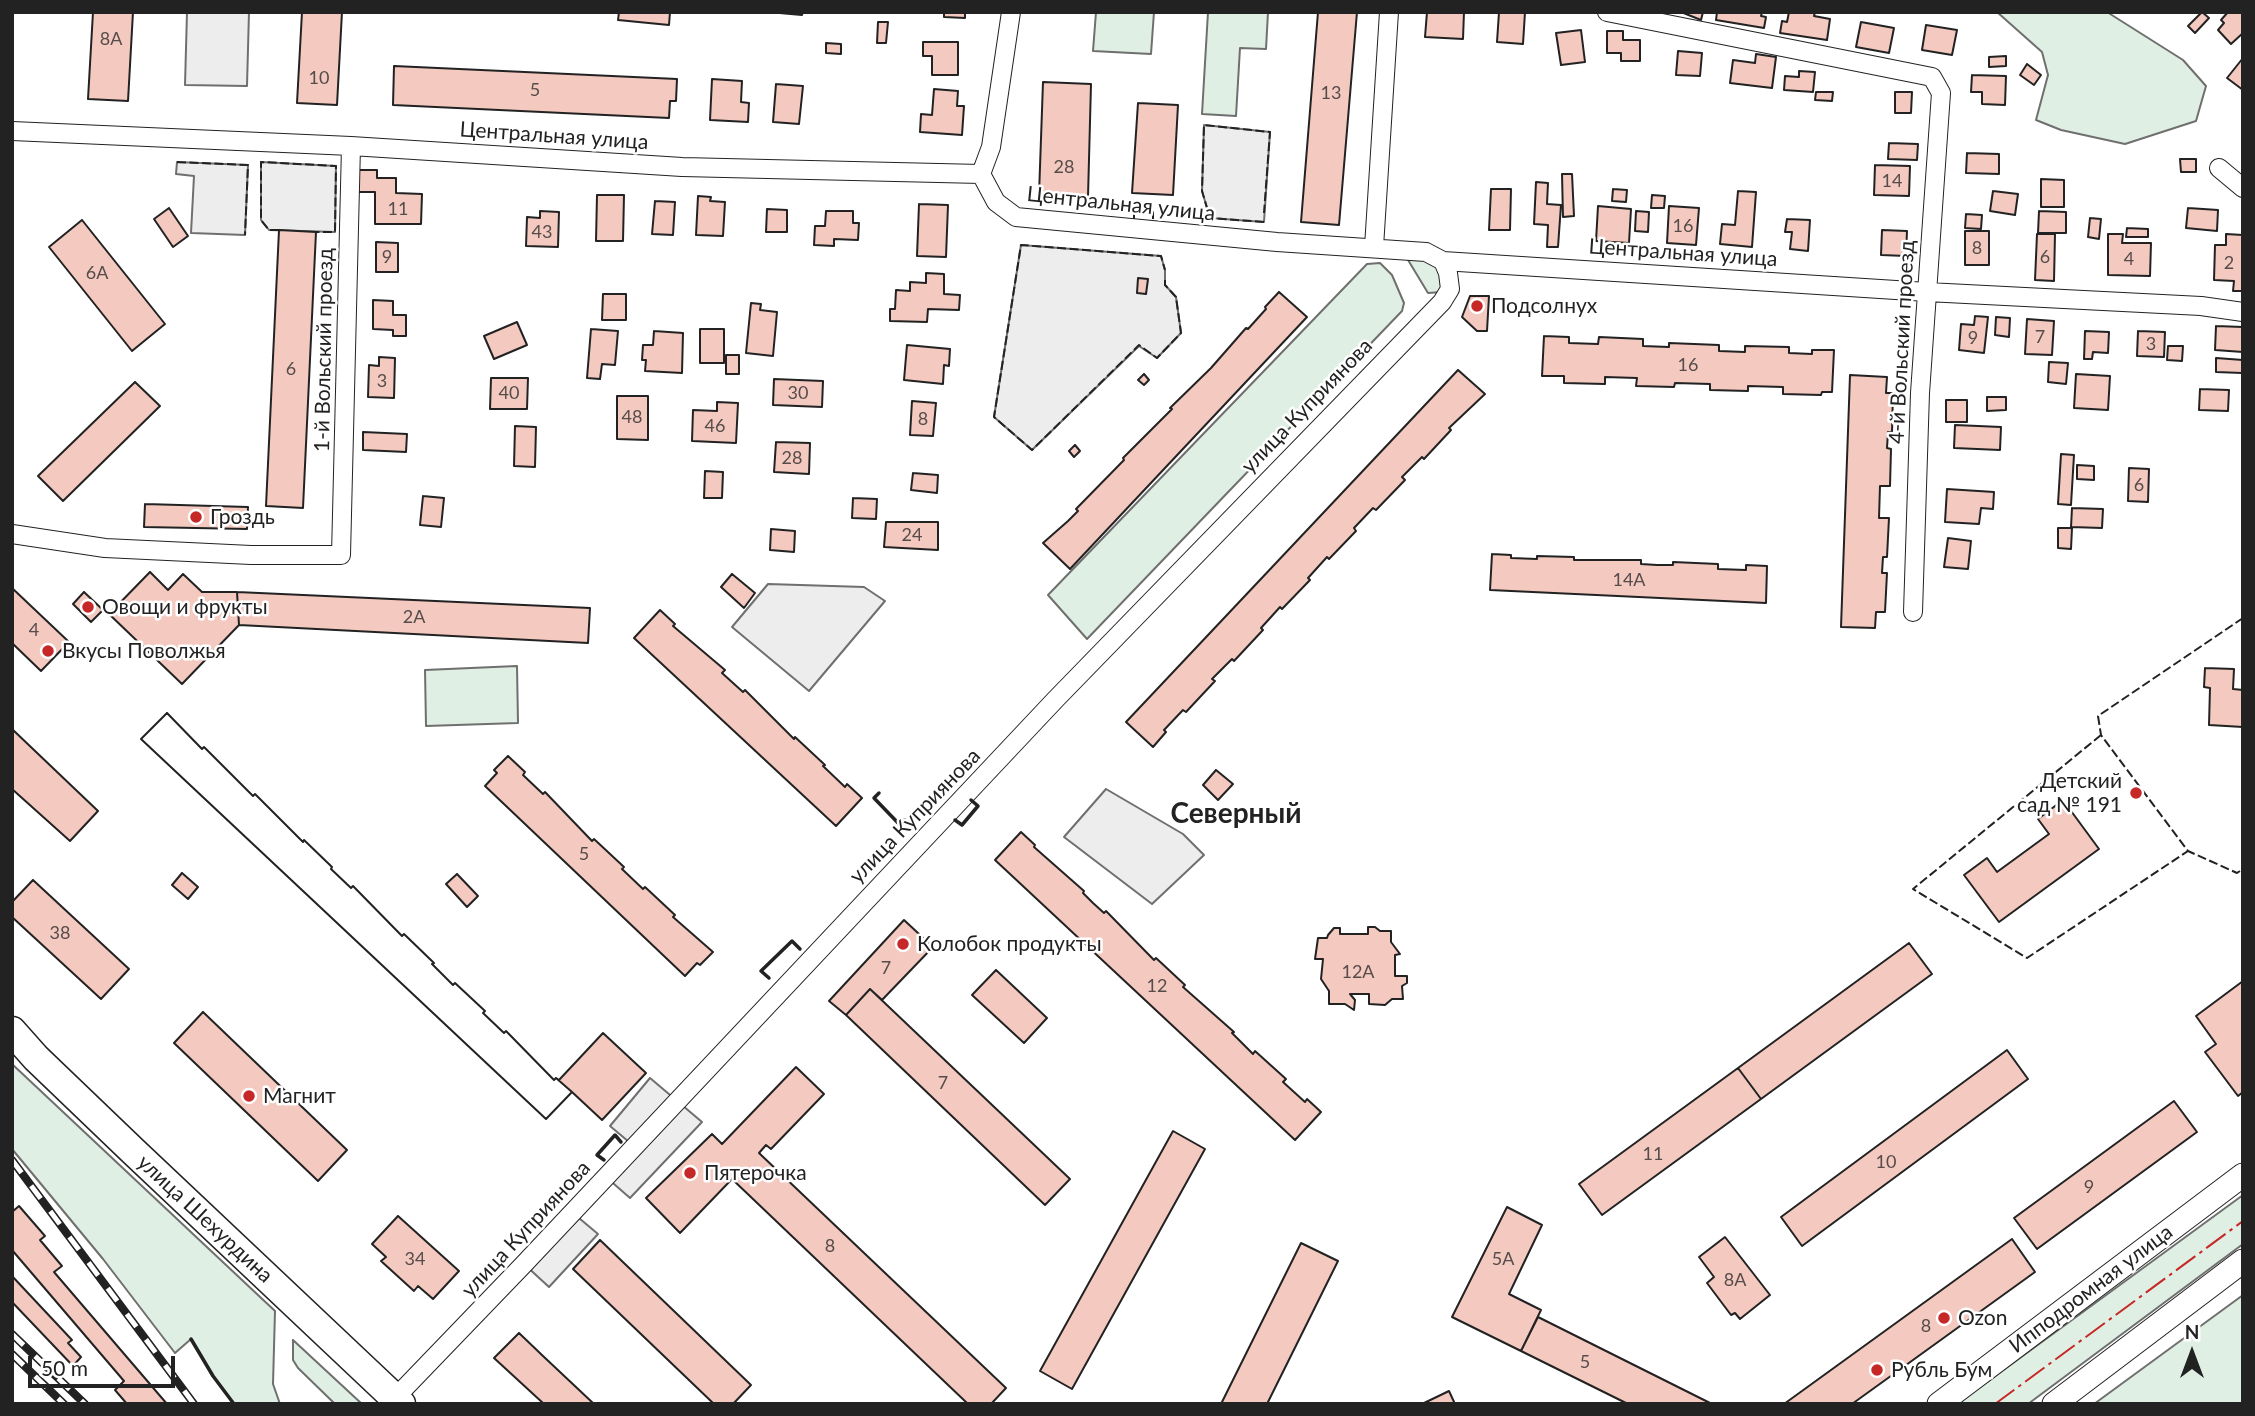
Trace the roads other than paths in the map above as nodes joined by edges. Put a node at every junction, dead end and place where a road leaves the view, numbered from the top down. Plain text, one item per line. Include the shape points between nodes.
1 (1011, 12) edge
2 (1389, 12) edge
3 (1607, 12) edge
4 (12, 131) edge
5 (351, 146) junction
6 (2219, 168) dead end
7 (981, 174) junction
8 (2243, 188) edge
9 (1374, 247) junction
10 (1443, 261) junction
11 (1927, 292) junction
12 (2243, 312) edge
13 (12, 534) edge
14 (1913, 611) dead end
15 (12, 1031) edge
16 (2243, 1175) edge
17 (2243, 1261) edge
18 (398, 1401) edge
19 (1940, 1404) edge
20 (2054, 1404) edge

1 - 7 street via 991,147
2 - 9 street
3 - 11 street, 4-й Вольский проезд via 1932,77 1941,93
4 - 5 street, Центральная улица
5 - 7 street, Центральная улица via 682,167
5 - 13 street, 1-й Вольский проезд via 341,555 105,548
6 - 8 street
7 - 9 street, Центральная улица via 996,202 1016,217
9 - 10 street, Центральная улица via 1426,252
10 - 11 street, Центральная улица
10 - 18 street, улица Куприянова via 1450,289 1442,302 1055,700
11 - 12 street, Центральная улица
11 - 14 street, 4-й Вольский проезд
15 - 18 main road, улица Шехурдина
16 - 19 street, Ипподромная улица
17 - 20 street

